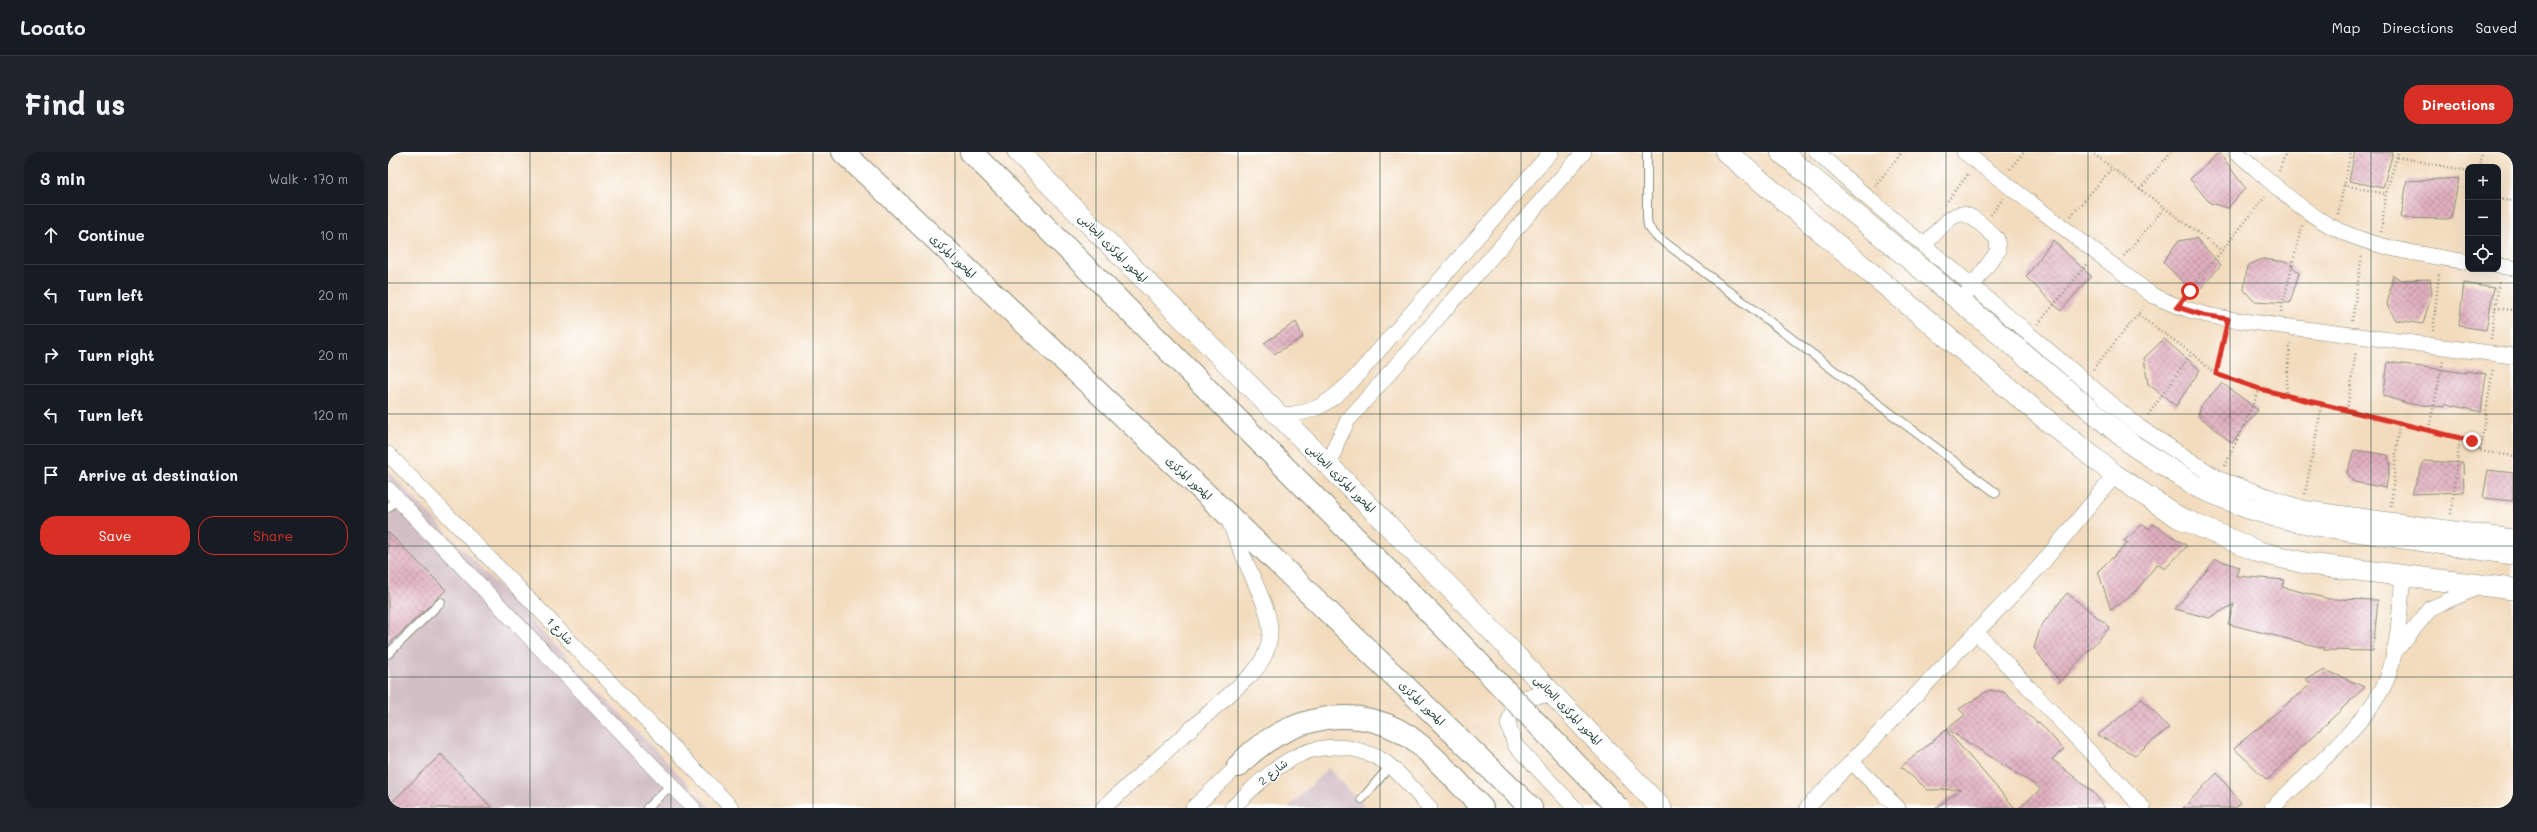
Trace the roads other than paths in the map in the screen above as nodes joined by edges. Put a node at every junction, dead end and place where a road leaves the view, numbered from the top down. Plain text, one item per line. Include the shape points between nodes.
1 (843, 152) edge
2 (970, 152) edge
3 (1018, 152) edge
4 (1551, 152) edge
5 (1584, 152) edge
6 (1647, 152) edge
7 (1726, 152) edge
8 (1782, 152) edge
9 (1818, 152) edge
10 (1964, 152) edge
11 (2236, 152) edge
12 (1924, 245) junction
13 (2465, 262) edge
14 (1967, 293) junction
15 (2513, 356) edge
16 (1354, 379) junction
17 (1370, 393) junction
18 (1278, 416) junction
19 (388, 454) edge
20 (1330, 466) junction
21 (2115, 475) junction
22 (1996, 492) dead end
23 (426, 493) junction
24 (391, 499) edge
25 (408, 510) junction
26 (1224, 510) junction
27 (2513, 537) edge
28 (2513, 554) edge
29 (2403, 574) junction
30 (2485, 584) junction
31 (2513, 589) edge
32 (442, 602) dead end
33 (1976, 632) junction
34 (388, 654) edge
35 (2394, 654) junction
36 (1553, 695) junction
37 (1852, 762) junction
38 (1238, 766) joint
39 (1390, 766) junction
40 (671, 785) junction
41 (1362, 799) dead end
42 (647, 808) edge
43 (693, 808) edge
44 (732, 808) edge
45 (1103, 808) edge
46 (1193, 808) edge
47 (1232, 808) edge
48 (1430, 808) edge
49 (1482, 808) edge
50 (1531, 808) edge
51 (1575, 808) edge
52 (1618, 808) edge
53 (1661, 808) edge
54 (1807, 808) edge
55 (1898, 808) edge
56 (2143, 808) edge
57 (2272, 808) edge

1 - 26 highway, المحور المركزى
2 - 52 highway, bridge via 1454,637
3 - 18 street, المحور المركزى الجانبى
4 - 16 street
5 - 17 street
6 - 22 lane via 1647,219 1648,226 1655,235
7 - 21 street
8 - 14 street
9 - 12 street
10 - 15 street via 2152,295 2177,307 2228,319
11 - 13 street via 2306,210 2335,228 2379,244
12 - 14 street
12 - 14 street via 1953,214 1960,212 1968,213 1997,239 1998,251
14 - 27 street via 2030,334 2139,427 2219,479 2302,508
14 - 28 street via 2134,446 2176,474 2222,498 2301,523
16 - 17 street
16 - 18 street via 1320,408
17 - 20 street via 1342,431
18 - 20 street, المحور المركزى الجانبى
19 - 23 street, شارع 1
20 - 36 street, المحور المركزى الجانبى
21 - 29 street via 2178,517 2259,552 2309,564
21 - 33 street via 2039,567
23 - 25 street
23 - 44 street, شارع 1
24 - 25 street
25 - 40 street
26 - 45 street via 1269,617 1270,638 1266,653 1252,674
26 - 50 highway, المحور المركزى
29 - 30 street
29 - 35 street
30 - 31 street
30 - 35 street via 2431,608
32 - 34 lane
33 - 37 street
33 - 56 street
35 - 57 street via 2388,678 2373,702 2333,749
36 - 51 street via 1527,697 1513,709 1508,724 1514,744
36 - 53 street, المحور المركزى الجانبى
37 - 54 street
37 - 55 street
38 - 46 street
38 - 49 highway via 1262,742 1292,726 1325,718 1359,718 1392,727 1420,745
39 - 41 lane
39 - 47 street, شارع 2 via 1356,750 1330,747 1305,751 1272,770
39 - 48 street
40 - 42 lane
40 - 43 street

